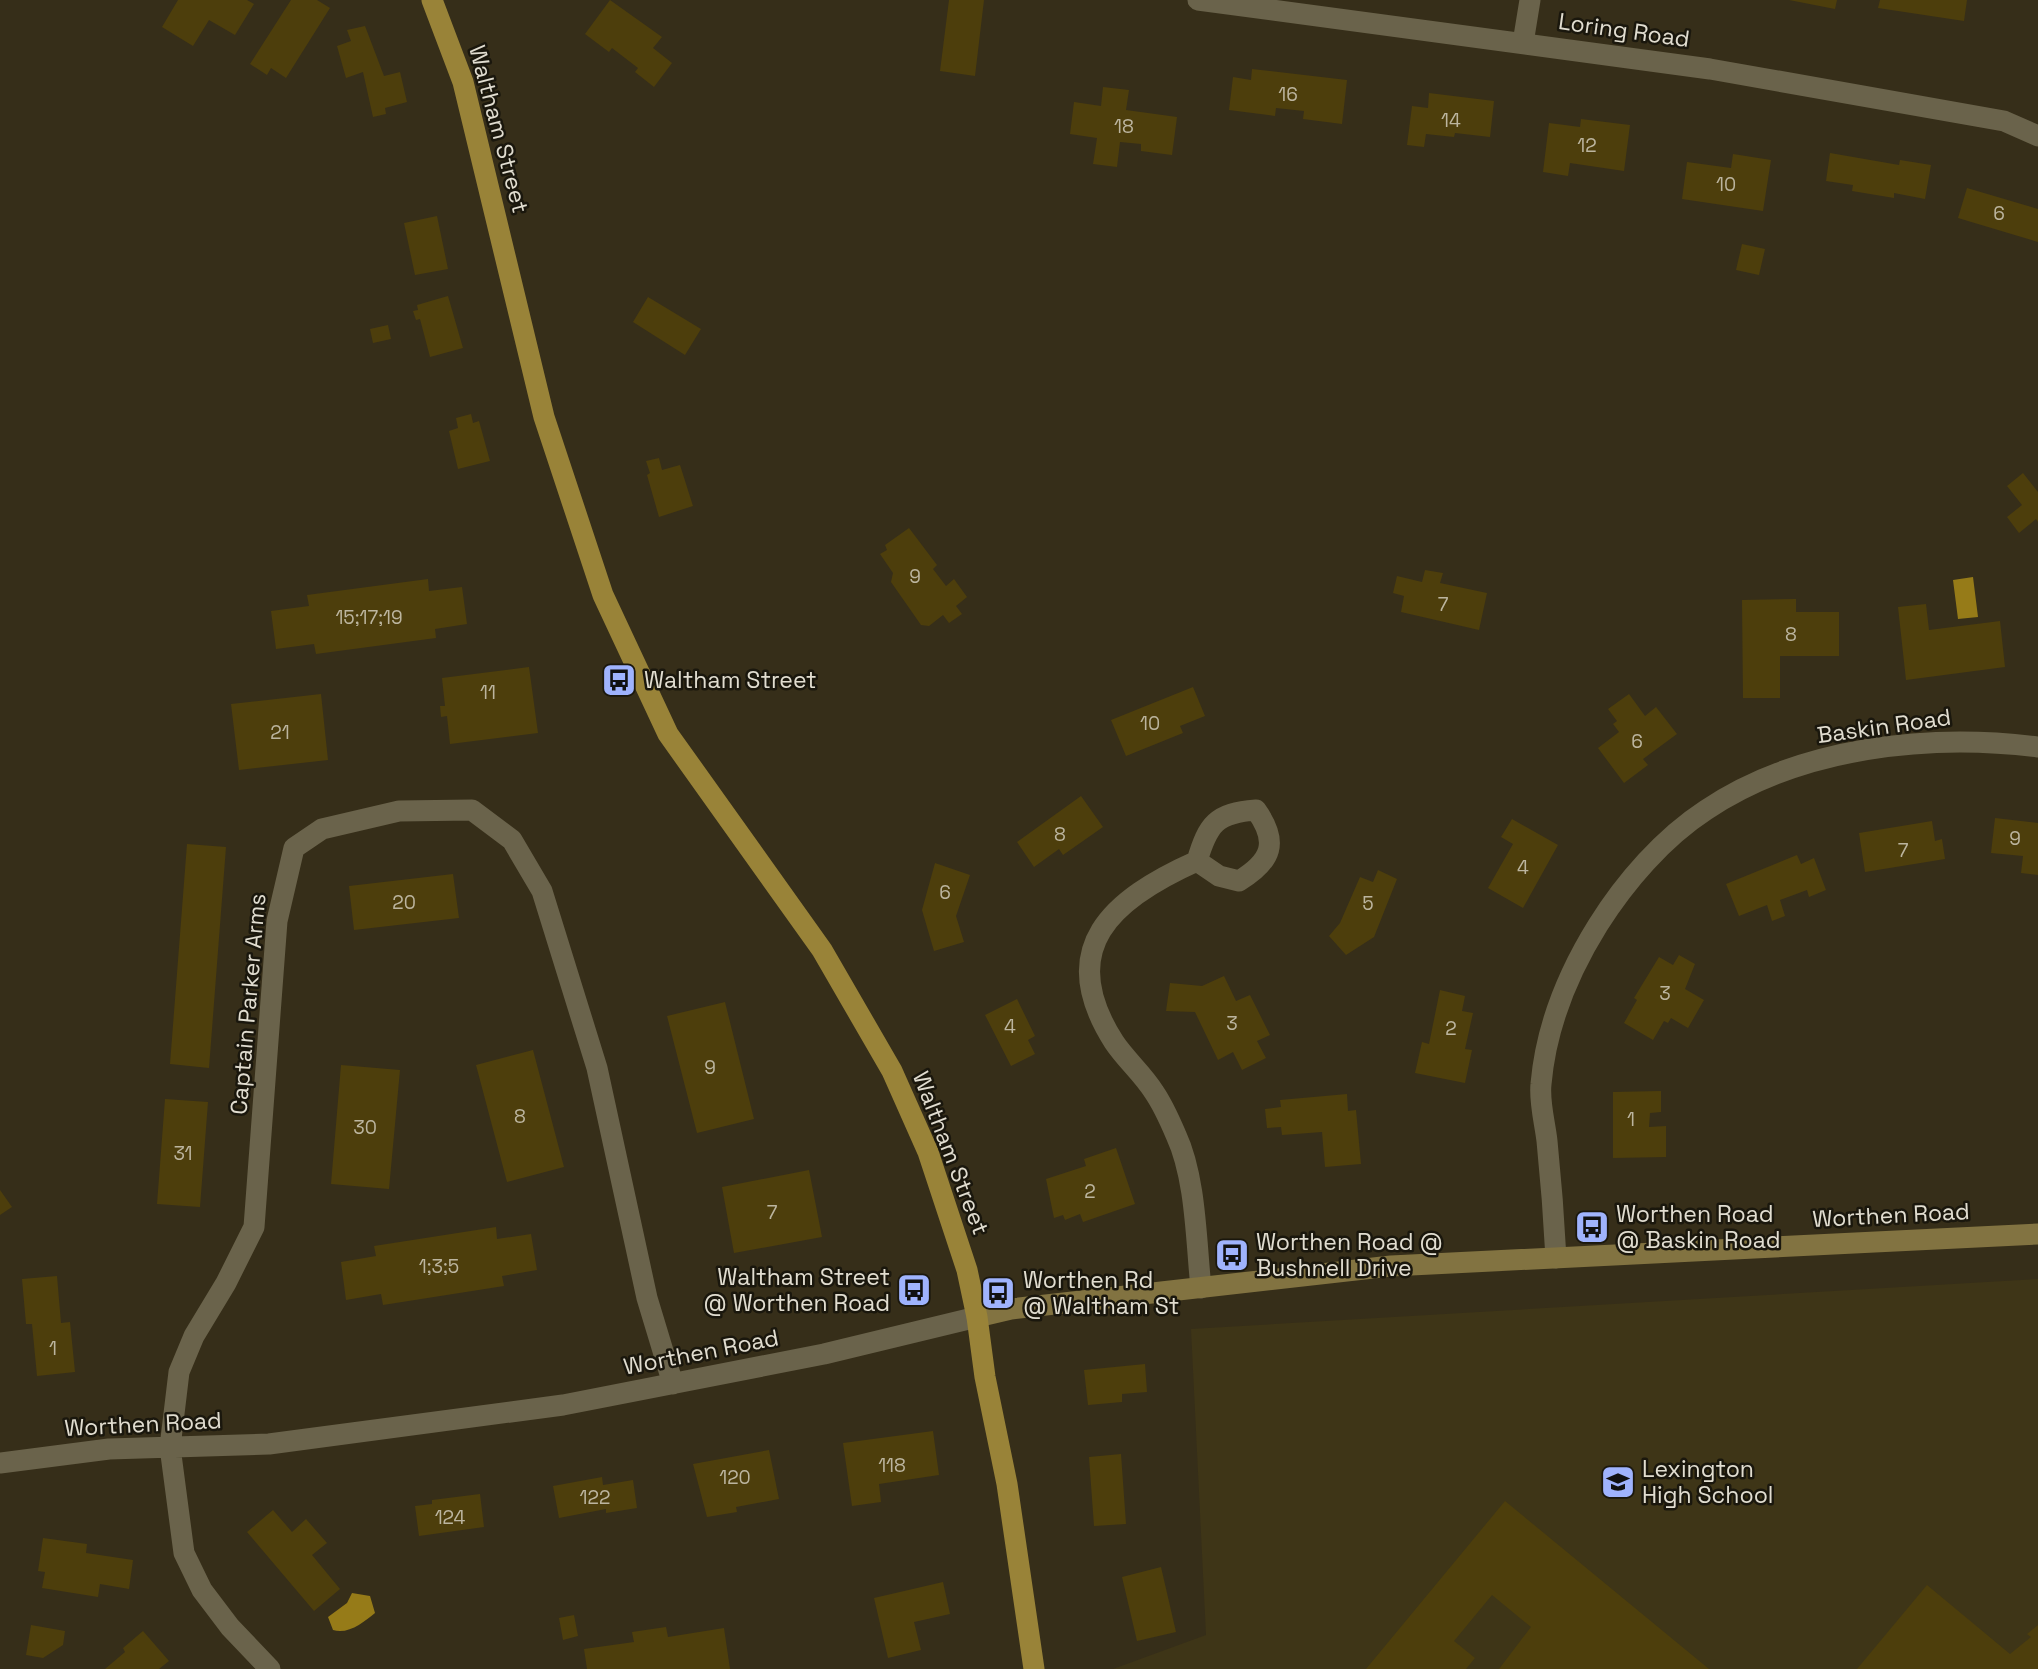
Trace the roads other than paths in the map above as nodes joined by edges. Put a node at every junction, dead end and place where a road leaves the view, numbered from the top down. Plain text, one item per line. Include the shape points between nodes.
1 (432, 0) edge
2 (1198, 0) edge
3 (1530, 0) edge
4 (1523, 43) junction
5 (2038, 136) edge
6 (2038, 747) edge
7 (1197, 861) dead end
8 (2038, 1234) edge
9 (1556, 1258) junction
10 (1201, 1287) junction
11 (977, 1317) junction
12 (673, 1384) junction
13 (170, 1447) junction
14 (0, 1463) edge
15 (270, 1669) edge
16 (1034, 1669) edge

1 - 11 main road, Waltham Street via 463,82 544,418 603,595 668,734 822,950 892,1072 928,1152 967,1270
2 - 4 street, Loring Road
3 - 4 street
4 - 5 street, Loring Road via 1710,69 2004,121
6 - 9 street, Baskin Road via 1986,740 1927,741 1833,755 1760,782 1705,810 1648,860 1612,903 1580,954 1548,1037 1540,1086
7 - 10 street via 1121,905 1096,934 1088,969 1095,1002 1114,1042 1154,1092 1178,1138 1192,1194
8 - 9 main road, Worthen Road
9 - 10 main road, Worthen Road via 1391,1266
10 - 11 main road, Worthen Road
11 - 12 street, Worthen Road
11 - 16 main road, Waltham Street
12 - 13 street, Worthen Road via 399,1429 269,1444
12 - 13 street, Captain Parker Arms via 648,1298 597,1069 542,891 512,840 472,810 399,811 322,829 294,848 277,927 254,1227 179,1372
13 - 14 street, Worthen Road via 109,1449
13 - 15 street, Captain Parker Arms via 184,1553 202,1590

